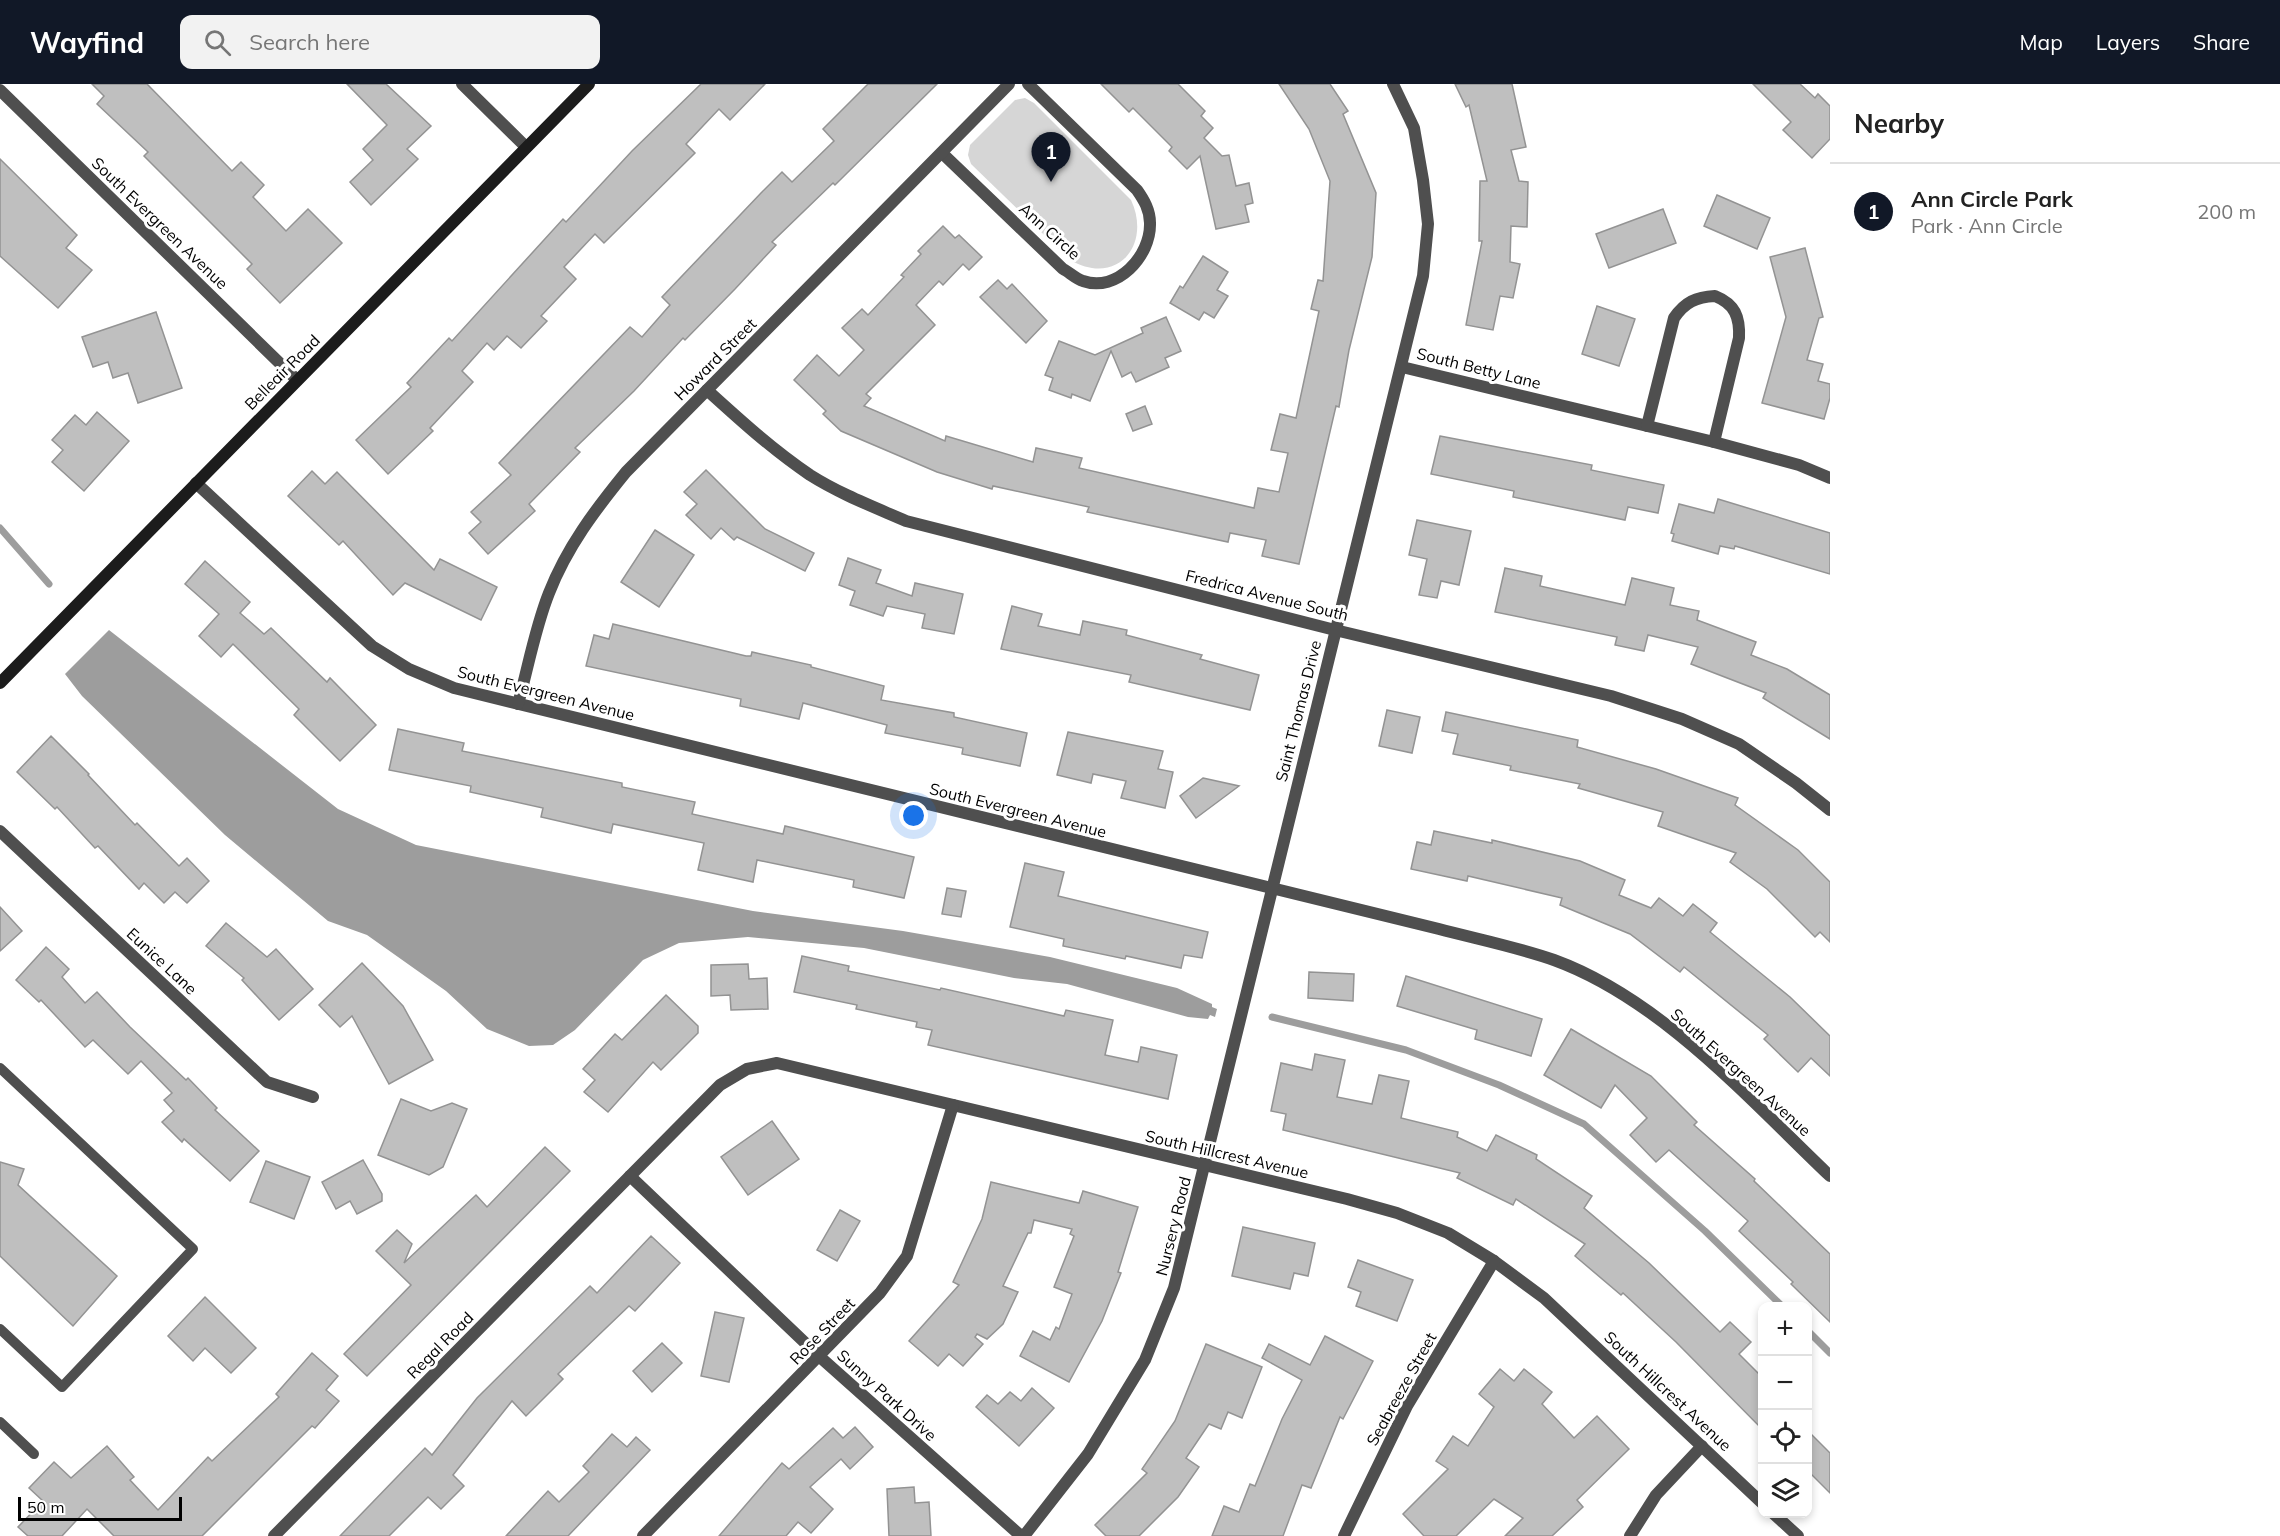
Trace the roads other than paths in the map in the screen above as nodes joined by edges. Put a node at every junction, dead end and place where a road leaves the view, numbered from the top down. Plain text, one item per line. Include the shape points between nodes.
1 (462, 84) edge
2 (589, 84) edge
3 (1010, 84) edge
4 (1028, 84) edge
5 (1393, 84) edge
6 (0, 90) edge
7 (526, 147) junction
8 (942, 153) junction
9 (1402, 367) junction
10 (297, 380) junction
11 (707, 390) junction
12 (1647, 426) junction
13 (1714, 442) junction
14 (1830, 478) edge
15 (196, 483) junction
16 (1335, 630) junction
17 (0, 684) edge
18 (518, 704) junction
19 (1830, 810) edge
20 (0, 831) edge
21 (1270, 889) junction
22 (0, 1068) edge
23 (313, 1097) dead end
24 (953, 1105) junction
25 (1205, 1166) junction
26 (630, 1176) junction
27 (1830, 1176) edge
28 (1494, 1261) junction
29 (0, 1329) edge
30 (820, 1357) junction
31 (0, 1422) edge
32 (1702, 1446) junction
33 (34, 1454) dead end
34 (1758, 1499) edge
35 (1778, 1518) edge
36 (274, 1536) edge
37 (643, 1536) edge
38 (1022, 1536) edge
39 (1344, 1536) edge
40 (1630, 1536) edge
41 (1798, 1536) edge

1 - 7 street
2 - 7 main road, Belleair Road
3 - 8 street, Howard Street
4 - 8 street, Ann Circle via 1137,190 1146,204 1148,239 1136,262 1121,276 1104,282 1083,281 1063,268
5 - 9 street, South Betty Lane via 1414,128 1428,224 1423,276
6 - 10 street, South Evergreen Avenue
7 - 10 main road, Belleair Road
8 - 11 street, Howard Street
9 - 12 street, South Betty Lane
9 - 16 street, Saint Thomas Drive
10 - 15 main road, Belleair Road
11 - 16 street, Fredrica Avenue South via 762,441 812,476 906,520
11 - 18 street, Howard Street via 626,472 572,545 548,594
12 - 13 street, South Betty Lane
12 - 13 street via 1674,318 1692,300 1715,296 1733,307 1740,329
13 - 14 street, South Betty Lane via 1799,465
15 - 17 main road, Belleair Road
15 - 18 street, South Evergreen Avenue via 372,646 409,669 454,688
16 - 19 street, Fredrica Avenue South via 1611,696 1682,718 1739,744
16 - 21 street, Saint Thomas Drive
18 - 21 street, South Evergreen Avenue
20 - 23 street, Eunice Lane via 267,1082
21 - 25 street, Nursery Road
21 - 27 street, South Evergreen Avenue via 1500,944 1555,961 1596,980 1654,1016 1709,1061
22 - 29 lane via 193,1250 62,1387
24 - 25 street, South Hillcrest Avenue
24 - 26 street, South Hillcrest Avenue via 777,1062 747,1069 720,1085
24 - 30 street, Rose Street via 907,1256 880,1293
25 - 28 street, South Hillcrest Avenue via 1397,1213 1448,1233
25 - 38 street, Nursery Road via 1174,1288 1145,1360 1088,1454
26 - 30 street, Sunny Park Drive
26 - 36 street, Regal Road
28 - 32 street, South Hillcrest Avenue via 1544,1298
28 - 39 street, Seabreeze Street via 1407,1406
30 - 37 street, Rose Street
30 - 38 street, Sunny Park Drive
31 - 33 lane
32 - 34 street, South Hillcrest Avenue
32 - 40 street via 1656,1495
35 - 41 street

